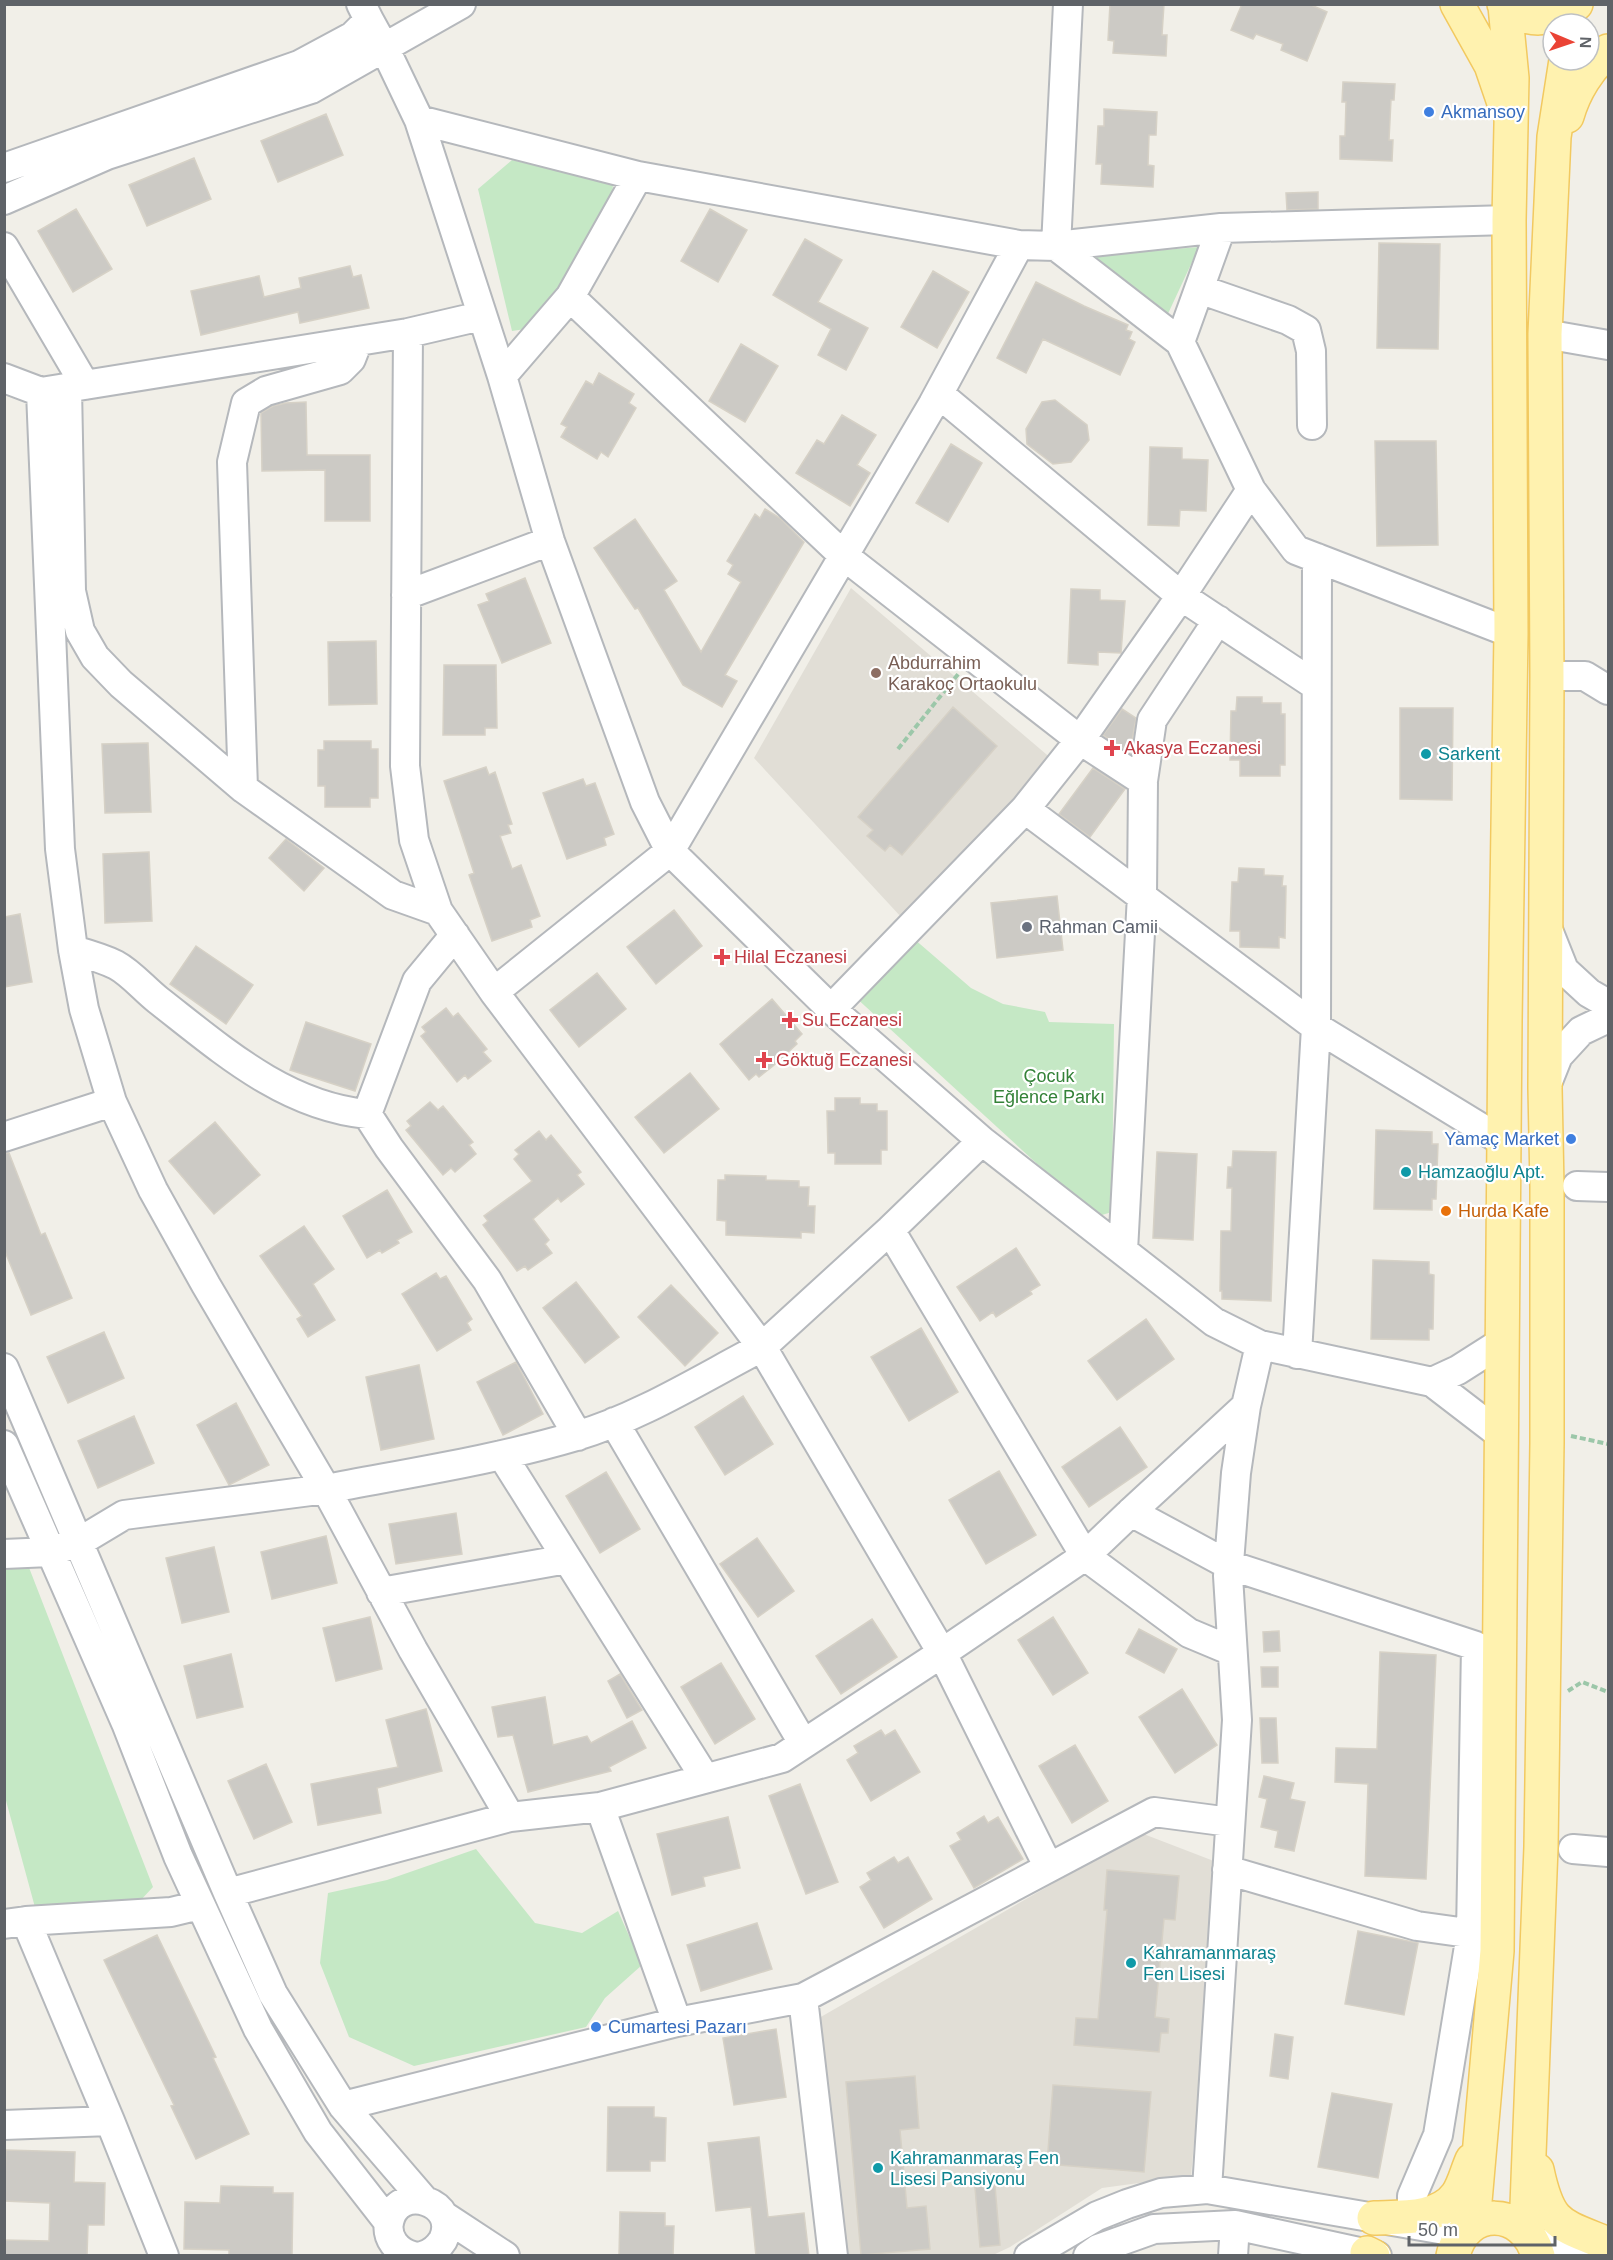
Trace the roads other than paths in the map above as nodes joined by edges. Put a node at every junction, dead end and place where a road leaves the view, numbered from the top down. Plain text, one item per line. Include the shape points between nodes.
1 (461, 4) edge
2 (1068, 4) edge
3 (1457, 4) edge
4 (1576, 4) edge
5 (1504, 5) edge
6 (365, 12) edge
7 (385, 49) junction
8 (1608, 51) edge
9 (1563, 74) edge
10 (1512, 89) junction
11 (419, 120) junction
12 (1509, 128) junction
13 (1553, 160) junction
14 (4, 168) edge
15 (638, 176) junction
16 (4, 200) edge
17 (1509, 220) junction
18 (1221, 228) junction
19 (1019, 245) junction
20 (1056, 246) junction
21 (4, 247) edge
22 (1199, 289) junction
23 (570, 297) junction
24 (481, 316) junction
25 (408, 333) junction
26 (1545, 334) junction
27 (358, 341) junction
28 (1180, 342) junction
29 (1608, 345) edge
30 (502, 376) junction
31 (4, 378) edge
32 (65, 389) junction
33 (939, 394) junction
34 (1312, 425) dead end
35 (1251, 490) junction
36 (550, 541) junction
37 (844, 556) junction
38 (1317, 558) junction
39 (406, 595) junction
40 (1181, 596) junction
41 (1218, 620) junction
42 (1511, 633) junction
43 (1547, 676) junction
44 (1316, 685) junction
45 (1608, 690) edge
46 (1080, 740) junction
47 (1143, 781) junction
48 (243, 788) junction
49 (1025, 809) junction
50 (670, 851) junction
51 (1142, 895) junction
52 (438, 911) junction
53 (1545, 924) junction
54 (455, 935) junction
55 (72, 950) junction
56 (494, 992) junction
57 (1608, 1004) edge
58 (831, 1009) junction
59 (1608, 1018) edge
60 (1316, 1027) junction
61 (1545, 1088) junction
62 (112, 1102) junction
63 (367, 1114) junction
64 (4, 1137) edge
65 (982, 1141) junction
66 (1504, 1142) junction
67 (1577, 1186) dead end
68 (1608, 1187) edge
69 (890, 1230) junction
70 (1123, 1251) junction
71 (1502, 1342) junction
72 (1260, 1345) junction
73 (762, 1347) junction
74 (1297, 1354) junction
75 (4, 1368) edge
76 (1432, 1382) junction
77 (1245, 1406) junction
78 (614, 1422) junction
79 (1501, 1435) junction
80 (578, 1436) junction
81 (4, 1445) edge
82 (502, 1455) junction
83 (326, 1489) junction
84 (1131, 1512) junction
85 (79, 1542) junction
86 (50, 1552) junction
87 (4, 1554) edge
88 (1085, 1556) junction
89 (567, 1559) junction
90 (1229, 1565) junction
91 (381, 1592) junction
92 (1232, 1651) junction
93 (942, 1653) junction
94 (803, 1743) junction
95 (705, 1778) junction
96 (600, 1807) junction
97 (510, 1817) junction
98 (1230, 1822) junction
99 (1573, 1849) dead end
100 (1608, 1852) edge
101 (1048, 1866) junction
102 (1227, 1870) junction
103 (228, 1893) junction
104 (200, 1905) junction
105 (15, 1923) edge
106 (1484, 1936) junction
107 (803, 1998) junction
108 (677, 2022) junction
109 (343, 2106) junction
110 (110, 2121) junction
111 (4, 2125) edge
112 (1530, 2138) junction
113 (1480, 2139) junction
114 (1207, 2189) junction
115 (434, 2208) junction
116 (1412, 2216) junction
117 (1374, 2218) junction
118 (1235, 2225) junction
119 (388, 2237) edge
120 (1463, 2238) edge
121 (1533, 2243) edge
122 (1608, 2244) edge
123 (1608, 2249) edge
124 (425, 2255) edge
125 (1372, 2255) edge
126 (164, 2256) edge
127 (413, 2256) edge
128 (505, 2256) edge
129 (833, 2256) edge
130 (1029, 2256) edge
131 (1088, 2256) edge
132 (1233, 2256) edge

1 - 7 street
2 - 20 street
3 - 12 main road via 1491,65
4 - 5 main road via 1546,19 1528,18
5 - 10 main road
6 - 7 street
6 - 14 street via 353,36 299,65
7 - 11 street
7 - 16 street via 311,89 107,155
8 - 13 main road via 1597,60 1572,99
9 - 10 main road via 1555,75 1534,64 1518,71
9 - 13 main road
10 - 12 main road
11 - 15 street
11 - 24 street
12 - 17 main road
13 - 26 main road
15 - 19 street
15 - 23 street
17 - 18 street
17 - 42 main road
18 - 20 street
18 - 22 street
19 - 20 street
19 - 33 street
20 - 28 street
21 - 32 street
22 - 28 street
22 - 34 street via 1306,330 1311,351
23 - 30 street
23 - 37 street
24 - 25 street
24 - 30 street
25 - 27 street
25 - 39 street
26 - 29 street
26 - 43 main road
27 - 32 street
27 - 48 street via 351,359 340,370 266,391 246,403 232,462
28 - 35 street
30 - 36 street
31 - 32 street
32 - 48 street via 71,591 80,631 95,657 121,684
32 - 55 street via 60,849
33 - 37 street
33 - 40 street
35 - 38 street via 1296,550
35 - 40 street
36 - 39 street
36 - 50 street via 645,802
37 - 46 street
37 - 50 street
38 - 42 street
38 - 44 street
39 - 52 street via 405,766 414,840
40 - 41 street
40 - 46 street
41 - 44 street
41 - 47 street via 1152,720
42 - 66 main road
43 - 45 street via 1585,676
43 - 53 main road
44 - 60 street
46 - 47 street
46 - 49 street
47 - 51 street
48 - 52 street via 393,894
49 - 51 street
49 - 58 street
50 - 56 street
50 - 58 street
51 - 60 street
51 - 70 street
52 - 54 street
53 - 57 street via 1564,970
53 - 61 main road
54 - 56 street
54 - 63 street via 417,981
55 - 62 street via 84,1009
55 - 63 street via 118,966 276,1086 312,1103
56 - 73 street
58 - 65 street
59 - 61 street via 1581,1031 1558,1056
60 - 66 street
60 - 74 street
61 - 112 main road via 1544,1707
62 - 64 street
62 - 83 street via 153,1190 195,1266
63 - 80 street via 488,1280
65 - 69 street
65 - 70 street
66 - 71 main road
67 - 68 street
69 - 73 street
69 - 88 street
70 - 72 street via 1214,1322
71 - 76 street
71 - 79 main road
72 - 74 street
72 - 77 street
73 - 78 street
73 - 93 street
74 - 76 street
75 - 85 street
76 - 79 street
77 - 84 street
77 - 90 street
78 - 80 street
78 - 94 street
79 - 106 main road
80 - 82 street
81 - 86 street
82 - 83 street
82 - 89 street
83 - 85 street via 124,1515
83 - 91 street
84 - 88 street
84 - 90 street
85 - 86 street
85 - 103 street
86 - 87 street
86 - 104 street via 126,1723
88 - 92 street via 1189,1633
88 - 93 street
89 - 91 street
89 - 95 street
90 - 92 street
90 - 106 street via 1476,1646
91 - 97 street
92 - 98 street via 1238,1720
93 - 94 street
93 - 101 street
94 - 95 street via 782,1758
95 - 96 street
96 - 97 street
96 - 108 street
97 - 103 street
98 - 101 street via 1154,1812
98 - 102 street
99 - 100 street
101 - 107 street
102 - 106 street via 1417,1926
102 - 114 street
103 - 109 street via 273,1994
104 - 105 street via 171,1912
104 - 119 street via 258,2029 318,2132
105 - 110 street
106 - 113 main road
106 - 116 street via 1438,2135 1412,2196
107 - 108 street
107 - 129 street
108 - 109 street
109 - 115 street
110 - 111 street
110 - 126 street
112 - 121 main road
112 - 122 main road via 1543,2198 1552,2215 1566,2227
113 - 116 main road via 1457,2195 1443,2207
113 - 120 main road
114 - 117 street
114 - 130 street via 1161,2193 1127,2204 1097,2216
115 - 119 street via 414,2199 397,2206
115 - 124 street via 445,2235 434,2251
115 - 128 street
116 - 117 main road
117 - 120 street
118 - 125 street
118 - 131 street via 1154,2229
118 - 132 street
119 - 127 street
120 - 121 main road via 1486,2218 1501,2218 1515,2222
121 - 123 street

